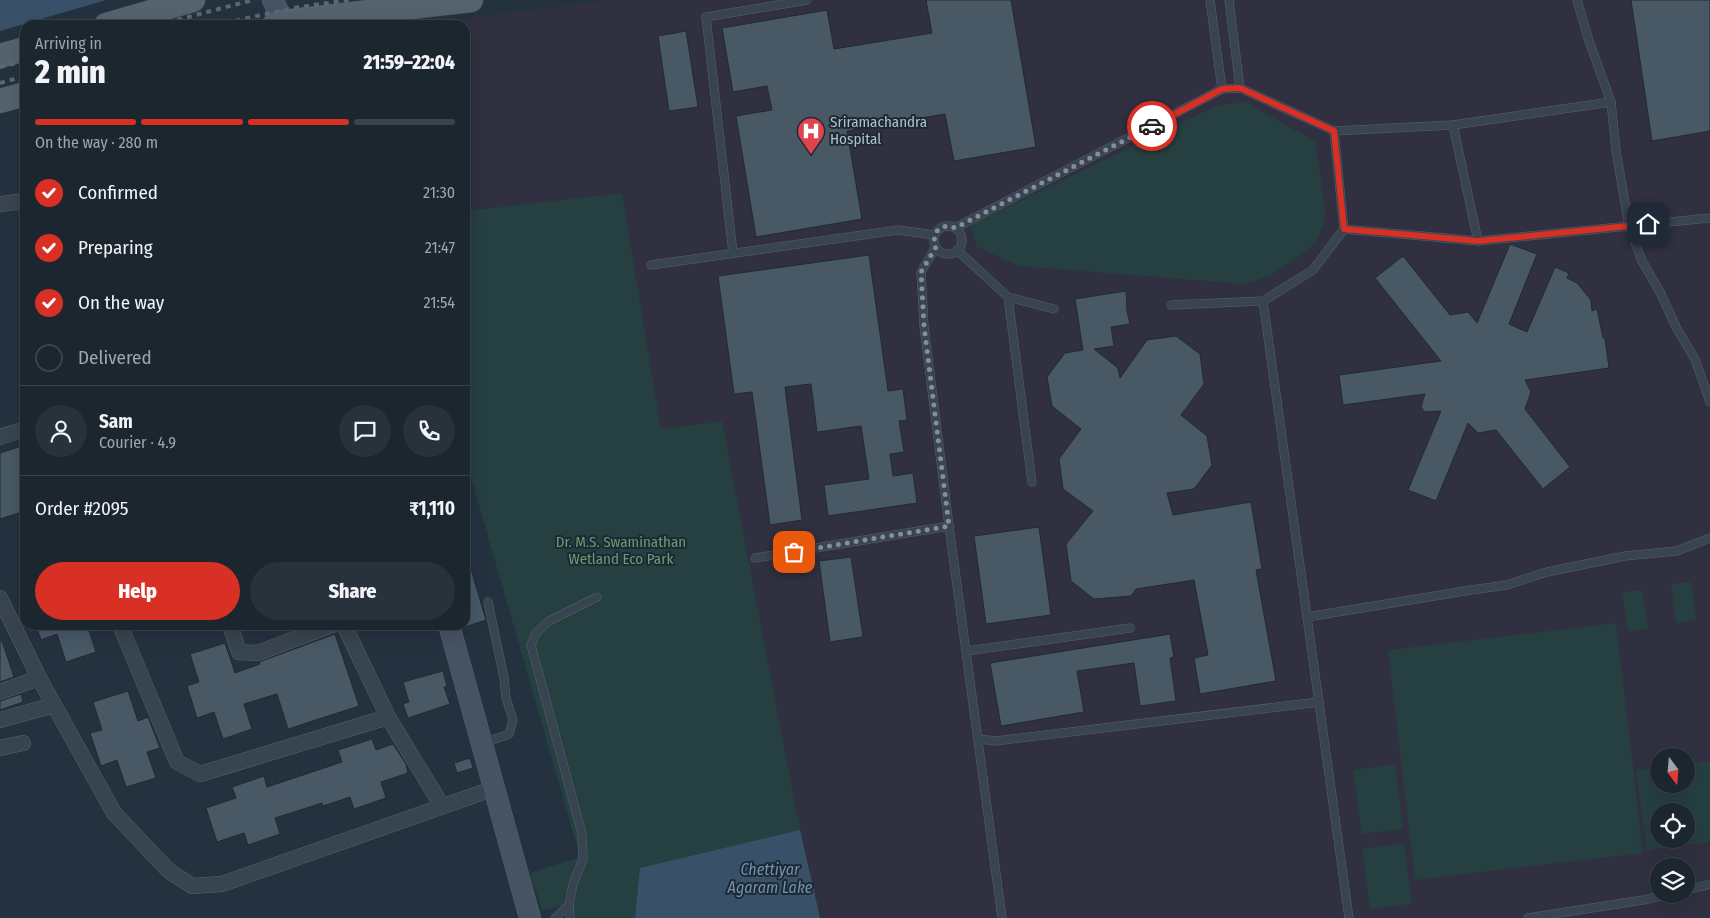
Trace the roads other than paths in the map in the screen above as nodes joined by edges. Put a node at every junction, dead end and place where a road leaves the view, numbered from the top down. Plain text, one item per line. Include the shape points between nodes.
1 (193, 0) edge
2 (273, 0) edge
3 (471, 0) edge
4 (807, 0) edge
5 (1210, 0) edge
6 (1229, 0) edge
7 (1577, 0) edge
8 (123, 20) edge
9 (279, 20) edge
10 (312, 20) edge
11 (20, 50) edge
12 (0, 56) edge
13 (1240, 88) junction
14 (1222, 89) junction
15 (20, 95) edge
16 (0, 101) edge
17 (1611, 102) junction
18 (1453, 126) junction
19 (1334, 131) junction
20 (20, 201) edge
21 (0, 204) edge
22 (1710, 218) edge
23 (1629, 227) junction
24 (955, 228) junction
25 (1344, 229) junction
26 (935, 234) junction
27 (1478, 241) junction
28 (936, 247) junction
29 (957, 250) junction
30 (733, 253) junction
31 (651, 265) dead end
32 (1008, 297) junction
33 (1263, 301) junction
34 (1171, 305) dead end
35 (1054, 310) dead end
36 (1710, 402) edge
37 (20, 431) edge
38 (0, 437) edge
39 (1032, 482) dead end
40 (949, 526) junction
41 (1710, 538) edge
42 (755, 558) dead end
43 (597, 597) dead end
44 (0, 598) edge
45 (488, 602) dead end
46 (1307, 617) junction
47 (1130, 628) dead end
48 (122, 630) edge
49 (232, 630) edge
50 (319, 630) edge
51 (346, 630) edge
52 (450, 630) edge
53 (967, 651) junction
54 (39, 678) junction
55 (0, 692) edge
56 (1319, 702) junction
57 (54, 705) junction
58 (388, 717) junction
59 (0, 720) edge
60 (978, 739) junction
61 (23, 743) dead end
62 (482, 744) junction
63 (0, 748) edge
64 (495, 788) junction
65 (442, 806) junction
66 (1710, 884) edge
67 (1695, 888) edge
68 (1650, 898) edge
69 (569, 905) junction
70 (530, 918) edge
71 (555, 918) edge
72 (570, 918) edge
73 (1002, 918) edge
74 (1349, 918) edge
75 (1528, 918) edge

1 - 8 main road
2 - 9 street
3 - 10 main road
4 - 30 lane via 706,18
5 - 14 lane
6 - 13 lane
7 - 17 lane
11 - 12 main road
13 - 14 lane
13 - 19 lane
14 - 24 lane
15 - 16 main road
17 - 18 lane
17 - 23 lane
18 - 19 lane
18 - 27 lane
19 - 25 lane
20 - 21 street
22 - 23 lane
23 - 27 lane
23 - 36 lane via 1642,261 1695,359
24 - 26 lane via 944,226
24 - 29 lane via 961,239
25 - 27 lane
25 - 33 lane via 1313,270
26 - 28 lane
26 - 30 lane via 898,230
28 - 29 lane via 946,254
28 - 40 lane via 921,272 924,326
29 - 32 lane
30 - 31 lane
32 - 35 lane
32 - 39 lane
33 - 34 lane
33 - 46 lane
37 - 38 street
40 - 42 lane
40 - 53 lane
41 - 46 lane via 1677,551 1609,559 1507,585
43 - 69 lane via 549,621 536,633 531,645 582,834 583,859
44 - 54 street
45 - 62 lane via 513,720 509,734
46 - 56 lane
47 - 53 lane
48 - 58 street via 178,762 200,774
49 - 50 street via 239,652 258,653
51 - 58 street
52 - 62 street
53 - 60 lane
54 - 55 street
54 - 57 street
56 - 60 lane via 995,741
56 - 74 lane
57 - 59 street
57 - 65 street via 114,813 169,870 192,886 222,884
58 - 65 street
60 - 73 lane
61 - 63 street
62 - 64 street
64 - 65 street
64 - 70 street
66 - 67 lane
68 - 75 lane
69 - 71 lane
69 - 72 lane

